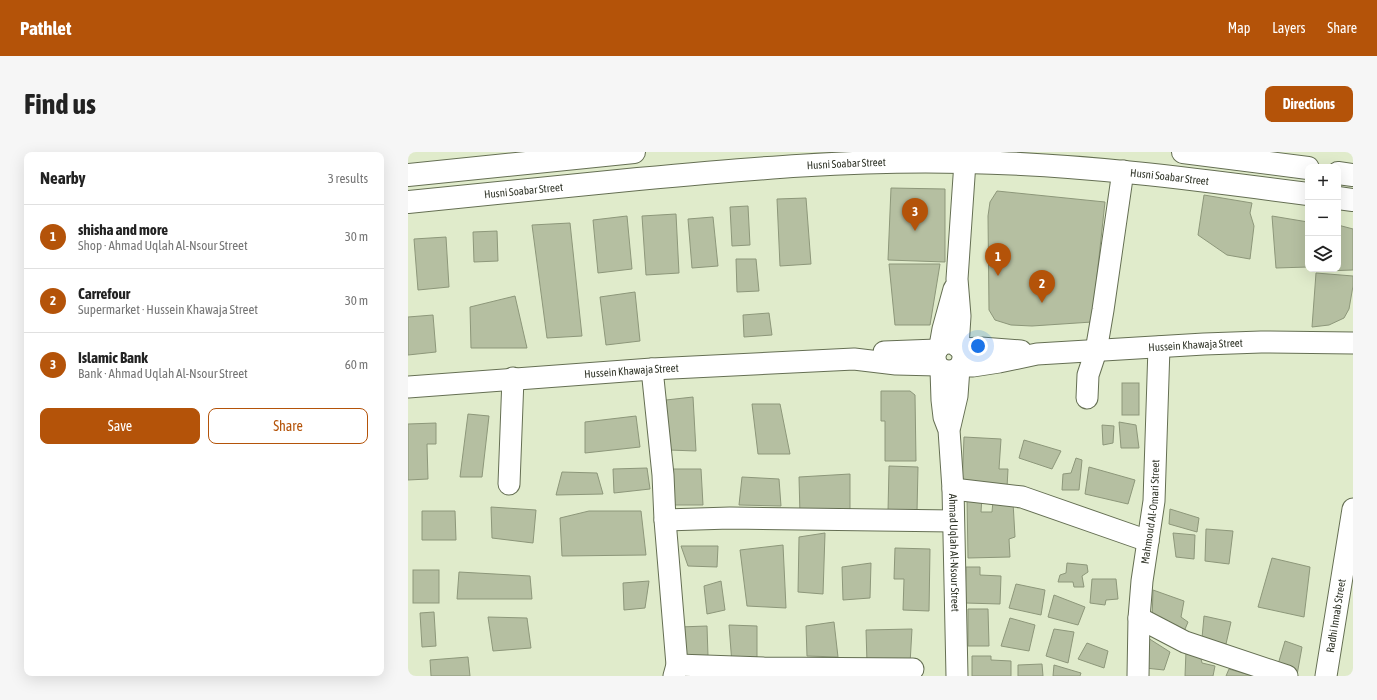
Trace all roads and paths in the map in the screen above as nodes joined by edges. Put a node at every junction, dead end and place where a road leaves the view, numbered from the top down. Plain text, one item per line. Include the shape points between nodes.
1 (634, 152) edge
2 (1183, 152) edge
3 (1228, 158) junction
4 (965, 162) junction
5 (1305, 168) edge
6 (1123, 171) junction
7 (1341, 173) edge
8 (408, 175) edge
9 (1353, 175) edge
10 (1225, 183) junction
11 (1305, 194) edge
12 (1341, 198) edge
13 (1353, 200) edge
14 (408, 202) edge
15 (1353, 343) edge
16 (1159, 347) junction
17 (1096, 351) junction
18 (949, 358) junction
19 (652, 369) junction
20 (513, 378) junction
21 (408, 387) edge
22 (1087, 398) dead end
23 (509, 484) dead end
24 (953, 489) junction
25 (1353, 509) edge
26 (665, 520) junction
27 (953, 521) junction
28 (1148, 541) junction
29 (1139, 618) junction
30 (913, 669) dead end
31 (676, 670) edge
32 (763, 672) edge
33 (957, 676) edge
34 (1138, 676) edge
35 (1287, 676) edge
36 (1326, 676) edge

1 - 8 main road
2 - 3 main road
3 - 5 main road
3 - 10 main road
4 - 6 main road, Husni Soabar Street
4 - 14 main road, Husni Soabar Street via 759,168
4 - 18 street, Ahmad Uqlah Al-Nsour Street via 957,279 942,329
6 - 10 main road, Husni Soabar Street
6 - 17 street
7 - 9 main road
10 - 11 main road, Husni Soabar Street
12 - 13 main road
15 - 16 street, Hussein Khawaja Street via 1261,342
16 - 17 street, Hussein Khawaja Street
16 - 28 street, Mahmoud Al-Omari Street via 1154,501
17 - 18 street, Hussein Khawaja Street via 1037,354 972,366
17 - 22 street via 1088,375
18 - 19 street, Hussein Khawaja Street via 896,364 854,359
18 - 24 street, Ahmad Uqlah Al-Nsour Street via 957,396 949,430
19 - 20 street, Hussein Khawaja Street
19 - 26 street
20 - 21 street, Hussein Khawaja Street
20 - 23 street
24 - 27 street, Ahmad Uqlah Al-Nsour Street
24 - 28 street via 1022,497
25 - 36 street, Radhi Innab Street
26 - 27 street via 730,518
26 - 31 street
27 - 33 street, Ahmad Uqlah Al-Nsour Street
28 - 29 street, Mahmoud Al-Omari Street
29 - 34 street, Mahmoud Al-Omari Street
29 - 35 street via 1185,642
30 - 32 street
31 - 32 street

